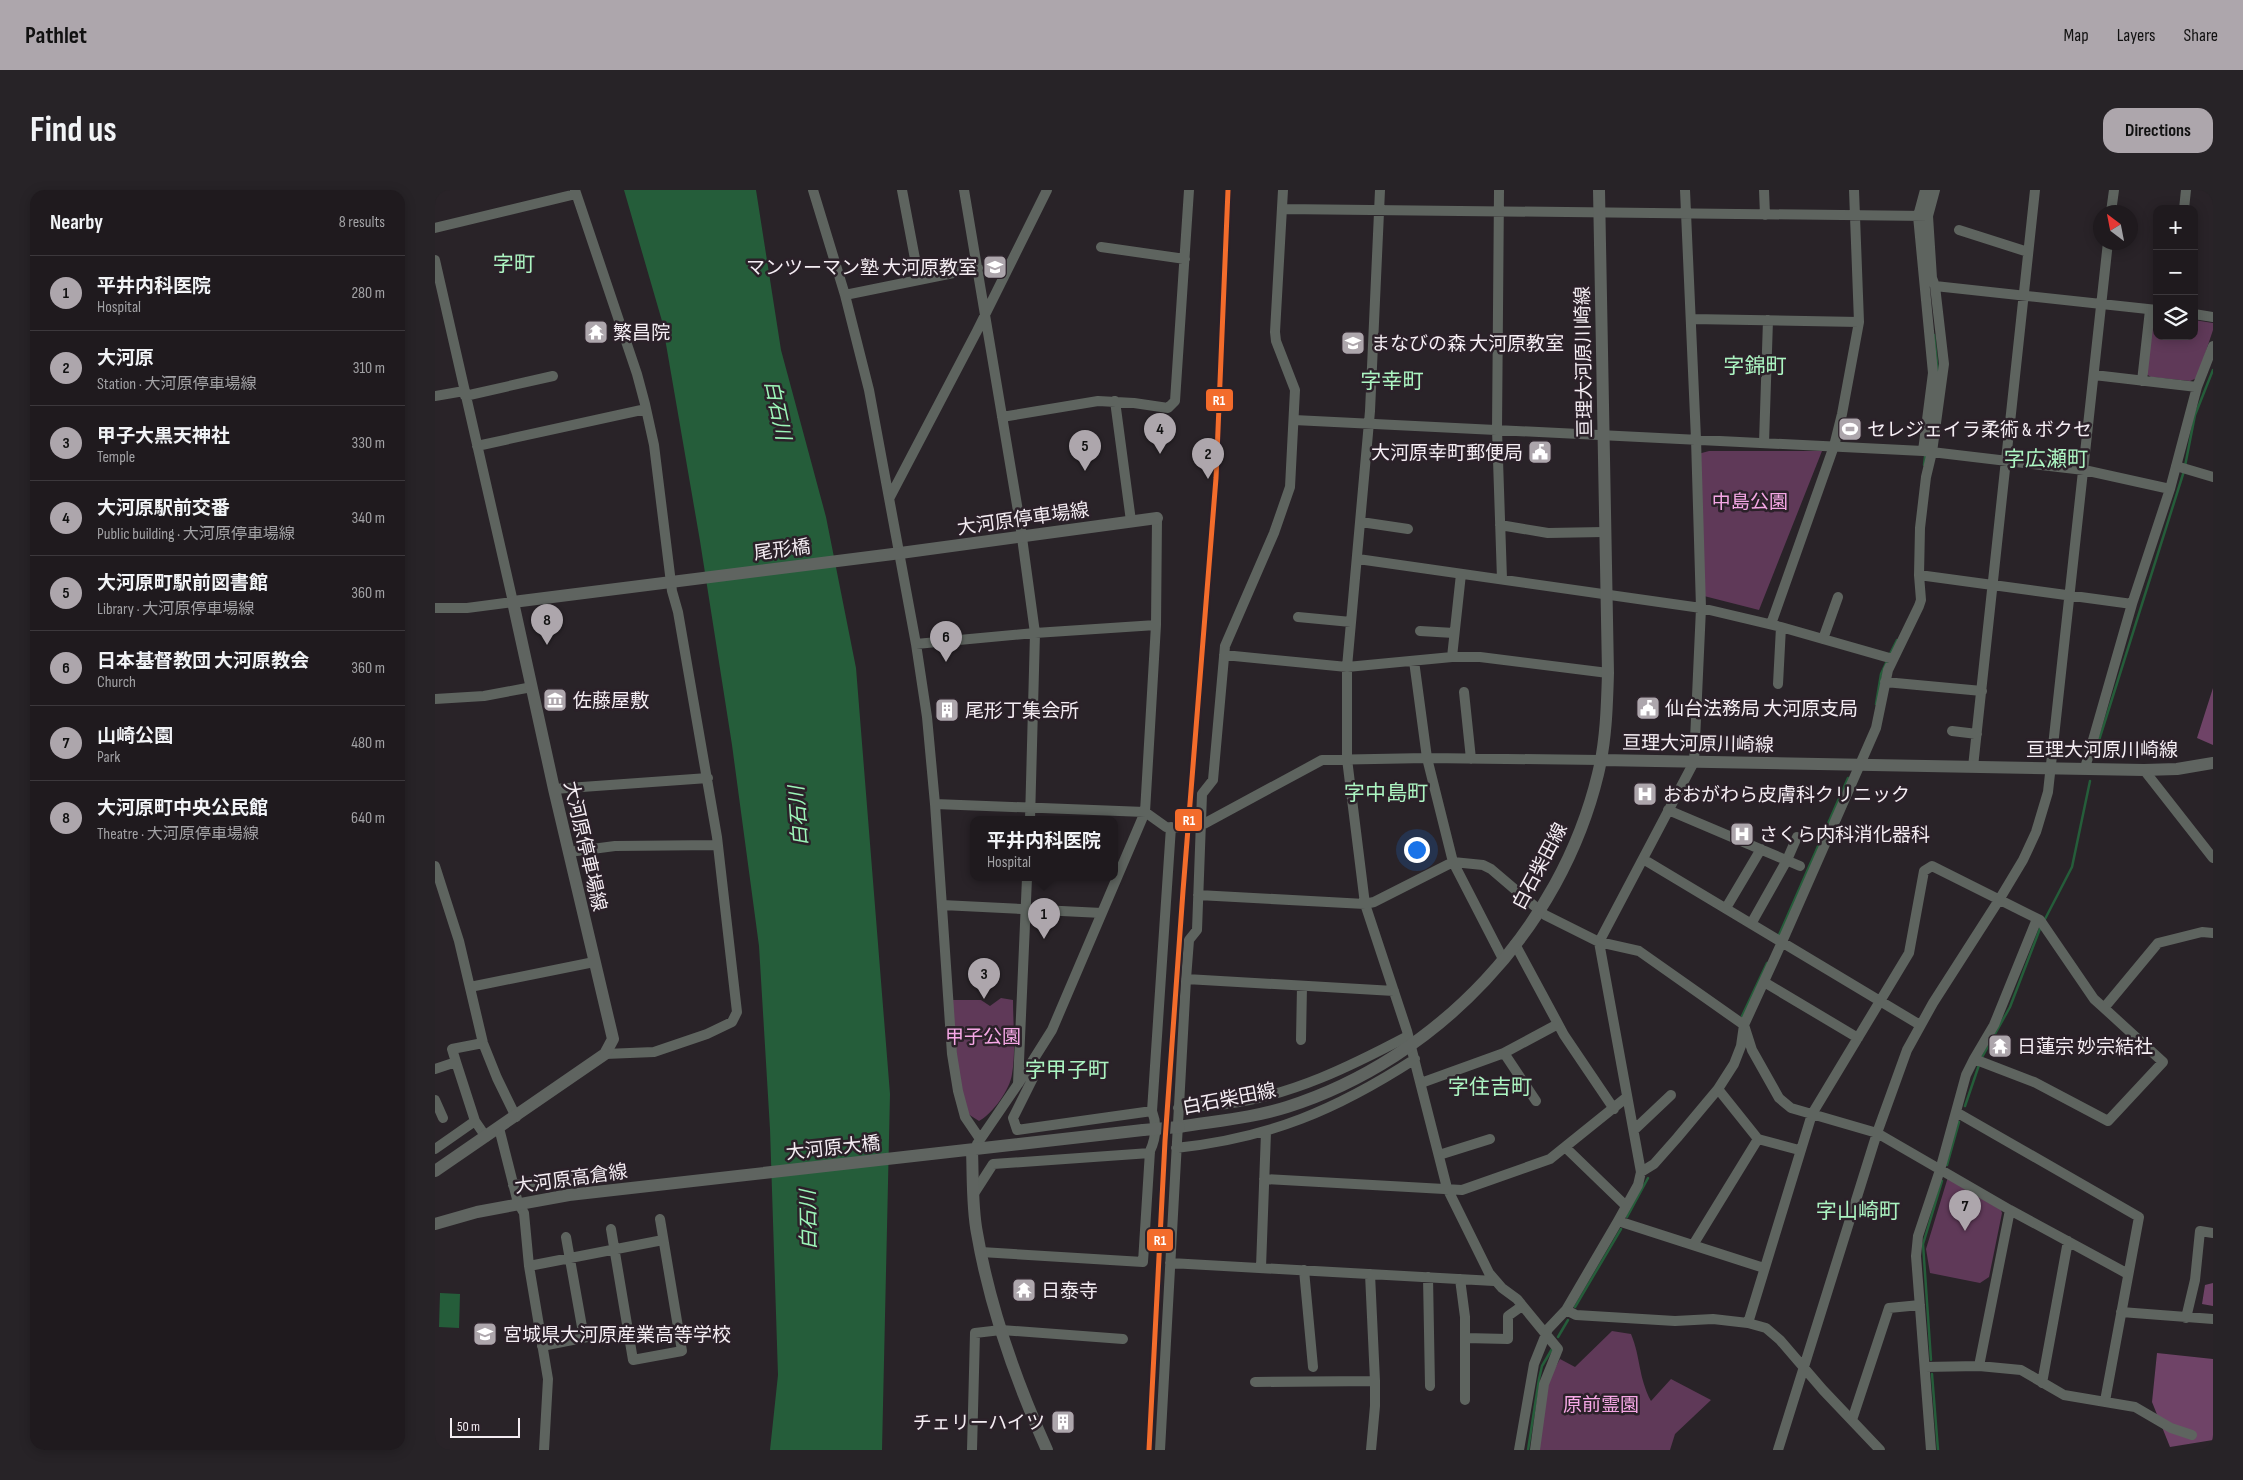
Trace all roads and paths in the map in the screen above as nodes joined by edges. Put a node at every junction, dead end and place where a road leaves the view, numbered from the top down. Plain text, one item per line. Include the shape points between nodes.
1 (813, 190) edge
2 (903, 190) edge
3 (964, 190) edge
4 (1047, 190) edge
5 (1189, 190) edge
6 (1283, 190) edge
7 (1380, 190) edge
8 (1499, 190) edge
9 (1599, 190) edge
10 (1685, 190) edge
11 (1764, 190) edge
12 (1853, 190) edge
13 (1925, 190) edge
14 (1935, 190) edge
15 (2035, 190) edge
16 (2114, 190) edge
17 (2185, 190) edge
18 (575, 192) edge
19 (2112, 205) edge
20 (2183, 205) edge
21 (1282, 209) junction
22 (1379, 210) junction
23 (1500, 211) junction
24 (1600, 212) junction
25 (1686, 214) junction
26 (1765, 215) junction
27 (1855, 216) junction
28 (1923, 216) junction
29 (435, 228) edge
30 (1959, 230) dead end
31 (1101, 247) dead end
32 (2107, 250) edge
33 (2028, 252) junction
34 (1185, 258) junction
35 (435, 260) edge
36 (978, 268) junction
37 (919, 280) junction
38 (438, 285) edge
39 (1935, 286) junction
40 (845, 295) junction
41 (2024, 296) junction
42 (2101, 304) junction
43 (2153, 310) edge
44 (985, 314) junction
45 (2198, 314) edge
46 (2213, 316) edge
47 (1691, 319) junction
48 (1768, 320) junction
49 (1859, 322) junction
50 (2213, 346) edge
51 (2094, 375) junction
52 (553, 376) dead end
53 (2143, 381) junction
54 (2197, 387) junction
55 (465, 394) junction
56 (435, 396) edge
57 (1115, 401) junction
58 (646, 409) junction
59 (1002, 417) junction
60 (1294, 420) junction
61 (1369, 423) junction
62 (1497, 430) junction
63 (1604, 436) junction
64 (1696, 439) junction
65 (1763, 443) junction
66 (477, 446) junction
67 (1834, 446) junction
68 (1927, 451) junction
69 (2006, 461) junction
70 (2181, 467) junction
71 (2084, 470) junction
72 (2213, 477) edge
73 (2170, 489) junction
74 (890, 497) junction
75 (1157, 518) joint
76 (1131, 522) junction
77 (1361, 522) junction
78 (1500, 525) junction
79 (1408, 529) dead end
80 (1604, 532) junction
81 (1022, 537) junction
82 (897, 554) junction
83 (1358, 559) junction
84 (1461, 574) junction
85 (1919, 575) junction
86 (1501, 579) junction
87 (673, 582) junction
88 (1993, 586) junction
89 (1606, 594) junction
90 (2071, 596) junction
91 (1838, 597) dead end
92 (513, 602) junction
93 (2132, 604) junction
94 (435, 608) edge
95 (1701, 608) junction
96 (1298, 617) dead end
97 (1351, 622) junction
98 (1156, 626) junction
99 (1776, 626) junction
100 (1420, 631) dead end
101 (1035, 633) junction
102 (1454, 634) junction
103 (1823, 639) junction
104 (916, 644) junction
105 (1224, 655) junction
106 (1452, 656) junction
107 (1888, 658) junction
108 (1415, 661) junction
109 (1347, 667) junction
110 (1608, 673) junction
111 (1885, 682) junction
112 (1779, 684) dead end
113 (532, 686) junction
114 (1982, 691) junction
115 (1464, 692) dead end
116 (435, 699) edge
117 (1952, 731) dead end
118 (1977, 734) junction
119 (1427, 758) junction
120 (1347, 759) junction
121 (1471, 759) junction
122 (1601, 760) junction
123 (1694, 762) junction
124 (2213, 763) edge
125 (1859, 764) junction
126 (1973, 767) junction
127 (2052, 768) junction
128 (2085, 768) junction
129 (2144, 770) junction
130 (708, 778) junction
131 (554, 789) junction
132 (935, 804) junction
133 (1030, 807) junction
134 (1668, 810) junction
135 (1145, 812) junction
136 (1030, 816) edge
137 (1200, 826) junction
138 (1171, 827) junction
139 (1797, 837) dead end
140 (718, 845) junction
141 (1761, 849) junction
142 (569, 852) junction
143 (2213, 858) edge
144 (1643, 859) junction
145 (1787, 860) junction
146 (1453, 862) junction
147 (435, 866) edge
148 (1800, 866) dead end
149 (1118, 875) edge
150 (437, 878) edge
151 (1027, 881) edge
152 (1115, 881) edge
153 (1198, 895) junction
154 (1999, 900) junction
155 (1365, 904) junction
156 (942, 905) junction
157 (1726, 908) junction
158 (1026, 909) junction
159 (1539, 911) junction
160 (1102, 912) junction
161 (2041, 923) junction
162 (1751, 924) junction
163 (2213, 933) edge
164 (1599, 942) junction
165 (1783, 942) junction
166 (1515, 944) junction
167 (1503, 959) junction
168 (594, 962) junction
169 (1186, 979) junction
170 (1764, 982) junction
171 (1302, 986) junction
172 (470, 987) junction
173 (1394, 991) junction
174 (1880, 1001) junction
175 (2103, 1008) junction
176 (1558, 1024) junction
177 (1744, 1025) junction
178 (1920, 1025) junction
179 (1858, 1038) junction
180 (1301, 1040) dead end
181 (1409, 1040) junction
182 (483, 1043) junction
183 (1504, 1053) junction
184 (605, 1054) junction
185 (1415, 1059) junction
186 (1978, 1061) junction
187 (456, 1062) junction
188 (1029, 1065) junction
189 (435, 1069) edge
190 (1421, 1083) junction
191 (1018, 1084) junction
192 (1718, 1089) junction
193 (1671, 1094) dead end
194 (1627, 1097) junction
195 (435, 1100) edge
196 (1537, 1102) dead end
197 (1178, 1108) junction
198 (1614, 1108) junction
199 (1152, 1111) junction
200 (1956, 1112) junction
201 (1812, 1114) junction
202 (516, 1117) junction
203 (443, 1118) dead end
204 (475, 1121) junction
205 (499, 1128) junction
206 (1634, 1130) junction
207 (1266, 1132) junction
208 (1877, 1133) junction
209 (486, 1137) junction
210 (981, 1139) junction
211 (1490, 1139) dead end
212 (1758, 1139) junction
213 (1176, 1148) junction
214 (1566, 1148) junction
215 (435, 1149) edge
216 (972, 1150) junction
217 (1799, 1150) junction
218 (1149, 1153) junction
219 (1439, 1154) junction
220 (1940, 1170) junction
221 (435, 1171) edge
222 (1641, 1172) junction
223 (573, 1177) dead end
224 (713, 1179) joint
225 (1264, 1179) junction
226 (513, 1184) junction
227 (1447, 1188) junction
228 (975, 1192) junction
229 (518, 1203) junction
230 (1626, 1206) junction
231 (2010, 1210) junction
232 (660, 1219) dead end
233 (1618, 1221) junction
234 (435, 1224) edge
235 (611, 1229) dead end
236 (2213, 1233) edge
237 (566, 1237) dead end
238 (663, 1240) junction
239 (2068, 1241) junction
240 (1693, 1245) junction
241 (614, 1249) junction
242 (981, 1252) junction
243 (569, 1258) junction
244 (1170, 1264) junction
245 (529, 1266) junction
246 (1261, 1268) junction
247 (1764, 1268) junction
248 (1304, 1270) junction
249 (1370, 1274) junction
250 (2128, 1274) junction
251 (1428, 1277) junction
252 (1460, 1279) junction
253 (1494, 1281) junction
254 (1920, 1305) junction
255 (1522, 1306) junction
256 (1566, 1310) junction
257 (2121, 1312) junction
258 (2186, 1318) junction
259 (2213, 1319) edge
260 (1748, 1323) junction
261 (628, 1329) junction
262 (1001, 1330) junction
263 (1546, 1333) junction
264 (584, 1338) junction
265 (1465, 1338) junction
266 (1123, 1339) dead end
267 (542, 1346) junction
268 (1979, 1366) junction
269 (1313, 1367) dead end
270 (1925, 1367) junction
271 (1805, 1368) junction
272 (1375, 1381) junction
273 (1255, 1382) dead end
274 (2042, 1382) junction
275 (1430, 1386) dead end
276 (1465, 1400) dead end
277 (2105, 1402) junction
278 (1852, 1420) junction
279 (2192, 1435) dead end
280 (545, 1450) edge
281 (971, 1450) edge
282 (1047, 1450) edge
283 (1160, 1450) edge
284 (1371, 1450) edge
285 (1519, 1450) edge
286 (1535, 1450) edge
287 (1778, 1450) edge
288 (1881, 1450) edge
289 (1931, 1450) edge

1 - 40 street
2 - 37 street
3 - 36 street
4 - 44 street
5 - 34 street
6 - 21 street
7 - 22 street
8 - 23 street
9 - 24 main road, 亘理大河原川崎線
10 - 25 street
11 - 26 street
12 - 27 street
13 - 28 street
14 - 28 street
15 - 33 street
16 - 19 street
17 - 20 street
18 - 29 street
18 - 58 street
21 - 22 street
21 - 60 street via 1275,332 1295,390
22 - 23 street
22 - 61 street
23 - 24 street
23 - 62 street
24 - 25 street
24 - 63 main road, 亘理大河原川崎線
25 - 26 street
25 - 47 street
26 - 27 street
27 - 28 street
27 - 49 street
28 - 39 street
28 - 68 street via 1933,373
30 - 33 street
31 - 34 street
32 - 42 street
33 - 41 street
34 - 57 street via 1175,401 1168,408
35 - 38 street
36 - 37 street
36 - 44 street
37 - 40 street
38 - 55 street
39 - 41 street
39 - 68 street via 1944,364
40 - 74 street via 869,390
41 - 42 street
41 - 69 street
42 - 43 street
42 - 51 street
43 - 53 street
44 - 59 street
44 - 74 street
45 - 46 street
47 - 48 street
47 - 64 street
48 - 49 street
48 - 65 street
49 - 67 street
50 - 54 street
51 - 53 street
51 - 71 street
52 - 55 street
53 - 54 street
54 - 70 street
55 - 56 street
55 - 66 street
57 - 59 street
57 - 76 street
58 - 66 street
58 - 87 street
59 - 81 street
60 - 61 street
60 - 105 street via 1290,487
61 - 62 street
61 - 77 street
62 - 63 street
62 - 78 street
63 - 64 street
63 - 80 main road, 亘理大河原川崎線
64 - 65 street
64 - 95 street
65 - 67 street
66 - 92 street
67 - 68 street
67 - 99 street
68 - 69 street
68 - 85 street
69 - 71 street
69 - 88 street
70 - 72 street
70 - 73 street
71 - 73 street
71 - 90 street
73 - 93 street
74 - 82 street
75 - 76 main road, 大河原停車場線
75 - 98 street
76 - 81 main road, 大河原停車場線
77 - 79 street
77 - 83 street
78 - 80 street via 1548,533
78 - 86 street
80 - 89 main road, 亘理大河原川崎線
81 - 82 main road, 大河原停車場線
81 - 101 street
82 - 87 main road, 尾形橋
82 - 104 street
83 - 84 street
83 - 97 street
84 - 86 street
84 - 102 street
85 - 88 street
85 - 107 street via 1919,606
86 - 89 street
87 - 92 main road
87 - 130 street
88 - 90 street
88 - 114 street
89 - 95 street
89 - 110 main road, 亘理大河原川崎線
90 - 93 street
90 - 127 street
91 - 103 street
92 - 94 street
92 - 113 main road, 大河原停車場線
93 - 128 street
95 - 99 street
95 - 123 street
96 - 97 street
97 - 109 street
98 - 101 street
98 - 135 street
99 - 103 street
99 - 112 street
100 - 102 street
101 - 104 street
101 - 133 street
102 - 106 street
103 - 107 street
104 - 132 street
105 - 109 street
105 - 137 street via 1213,780 1202,794
106 - 108 street
106 - 110 street
107 - 111 street
108 - 109 street
108 - 119 street
109 - 120 street
110 - 122 main road, 亘理大河原川崎線
111 - 114 street
111 - 125 street via 1876,728
113 - 116 street via 484,696
113 - 131 main road, 大河原停車場線
114 - 118 street
115 - 121 street
117 - 118 street
118 - 126 street
119 - 120 street
119 - 121 street
119 - 146 street
120 - 137 street via 1321,760
120 - 155 street
121 - 122 street
122 - 123 main road, 亘理大河原川崎線
122 - 159 main road, 白石柴田線 via 1577,839
123 - 125 main road, 亘理大河原川崎線
123 - 134 street
124 - 129 main road, 亘理大河原川崎線
125 - 126 main road, 亘理大河原川崎線
125 - 165 street
126 - 127 main road, 亘理大河原川崎線
127 - 128 main road, 亘理大河原川崎線
127 - 154 street via 2036,832
128 - 129 main road, 亘理大河原川崎線
129 - 143 street
130 - 131 street
130 - 140 street
131 - 142 main road, 大河原停車場線
132 - 133 street
132 - 156 street
133 - 135 street
133 - 136 street
134 - 141 street
134 - 144 street
135 - 138 street
135 - 149 street
137 - 138 street
137 - 153 street
138 - 199 street
139 - 145 street
140 - 142 street via 615,846
140 - 184 street via 737,1012 732,1022 654,1052
141 - 145 street
141 - 157 street
142 - 168 main road, 大河原停車場線
144 - 157 street
144 - 164 street
145 - 148 street
145 - 162 street
146 - 155 street
146 - 159 street via 1491,869
146 - 167 street
147 - 150 street
150 - 172 street via 459,941
151 - 158 street
152 - 160 street
153 - 155 street
153 - 169 street via 1197,930 1189,940
154 - 161 street
154 - 174 street via 1932,866 1924,871 1909,953
154 - 178 street
155 - 173 street
156 - 158 street
156 - 210 street via 957,1084 965,1117
157 - 162 street
158 - 160 street
158 - 191 street
159 - 164 street
159 - 166 main road, 白石柴田線
160 - 188 street via 1052,1030
161 - 175 street
161 - 186 street
162 - 165 street
163 - 175 street via 2202,932 2158,943
164 - 177 street via 1639,951
164 - 194 street
165 - 170 street
165 - 174 street
166 - 167 main road, 白石柴田線
166 - 176 street
167 - 181 main road, 白石柴田線 via 1451,1015
168 - 172 street
168 - 184 main road, 大河原停車場線 via 613,1039
169 - 171 street
169 - 197 street
170 - 177 street
170 - 179 street
171 - 173 street
171 - 180 street
172 - 182 street
173 - 181 street
174 - 178 street
174 - 179 street
175 - 186 street via 2163,1062 2108,1121 2034,1082
176 - 183 street
176 - 198 street
177 - 192 street via 1734,1064
177 - 201 street via 1751,1050 1779,1098 1791,1108
178 - 208 street
179 - 201 street
181 - 185 street
181 - 197 street via 1295,1088 1227,1104
181 - 216 main road, 白石柴田線, bridge via 1329,1091 1248,1117
182 - 187 street via 452,1049
182 - 202 street
183 - 190 street
183 - 196 street
184 - 202 main road
185 - 190 street
185 - 207 street via 1353,1097
186 - 200 street via 1966,1075
187 - 189 street
187 - 204 street
188 - 191 street
188 - 199 street via 1033,1078 1013,1118 1017,1130
190 - 219 street
191 - 210 street
192 - 212 street
192 - 222 street via 1654,1164
193 - 206 street
194 - 198 street
194 - 206 street
195 - 203 street
197 - 213 street
198 - 214 street
199 - 218 street via 1156,1120 1154,1142
200 - 220 street
200 - 250 street via 2139,1216
201 - 208 street
201 - 217 street
202 - 205 main road
204 - 209 street
204 - 215 street
205 - 209 main road
205 - 226 street
206 - 222 street
207 - 213 street
207 - 225 street
208 - 220 street
208 - 271 street
209 - 221 main road
210 - 216 street
211 - 219 street
212 - 217 street
212 - 240 street
213 - 244 street
214 - 227 street via 1550,1159 1462,1190
214 - 230 street
216 - 224 main road, 大河原大橋
216 - 228 main road
217 - 247 street
218 - 228 street via 993,1164
218 - 242 street via 1143,1262
219 - 227 street
220 - 231 street
220 - 254 street via 1917,1245
222 - 230 street
223 - 226 street
224 - 229 main road, 大河原高倉線
225 - 227 street
225 - 246 street
226 - 229 street
227 - 253 street
228 - 242 main road
229 - 234 main road, 大河原高倉線
229 - 245 street via 523,1213
230 - 233 street
231 - 239 street
231 - 268 street
232 - 238 street
233 - 240 street
233 - 256 street
235 - 241 street
236 - 258 street via 2200,1231 2195,1280
237 - 243 street
238 - 241 street
238 - 261 street via 682,1351 633,1360
239 - 250 street
239 - 274 street
240 - 247 street
241 - 243 street
241 - 261 street
242 - 262 main road
243 - 245 street
243 - 264 street
244 - 246 street
244 - 283 street
245 - 267 street
246 - 248 street
247 - 260 street
248 - 249 street
248 - 269 street
249 - 251 street
249 - 272 street
250 - 257 street
251 - 252 street
251 - 275 street
252 - 253 street
252 - 265 street
253 - 255 street
254 - 270 street
254 - 278 street via 1889,1308
255 - 263 street
255 - 265 street via 1508,1316 1508,1339
256 - 260 street via 1585,1315
256 - 263 street
257 - 258 street
257 - 277 street
258 - 259 street
260 - 271 street via 1766,1328
261 - 264 street
262 - 266 street
262 - 281 street via 975,1333
262 - 282 main road
263 - 285 street via 1533,1364
263 - 286 street via 1558,1349 1544,1384
264 - 267 street
265 - 276 street
267 - 280 street via 548,1379
268 - 270 street
268 - 274 street via 2021,1370
270 - 289 street
271 - 278 street
271 - 287 street
272 - 273 street
272 - 284 street
274 - 277 street via 2064,1395
277 - 279 street via 2135,1407 2171,1428
278 - 288 street

